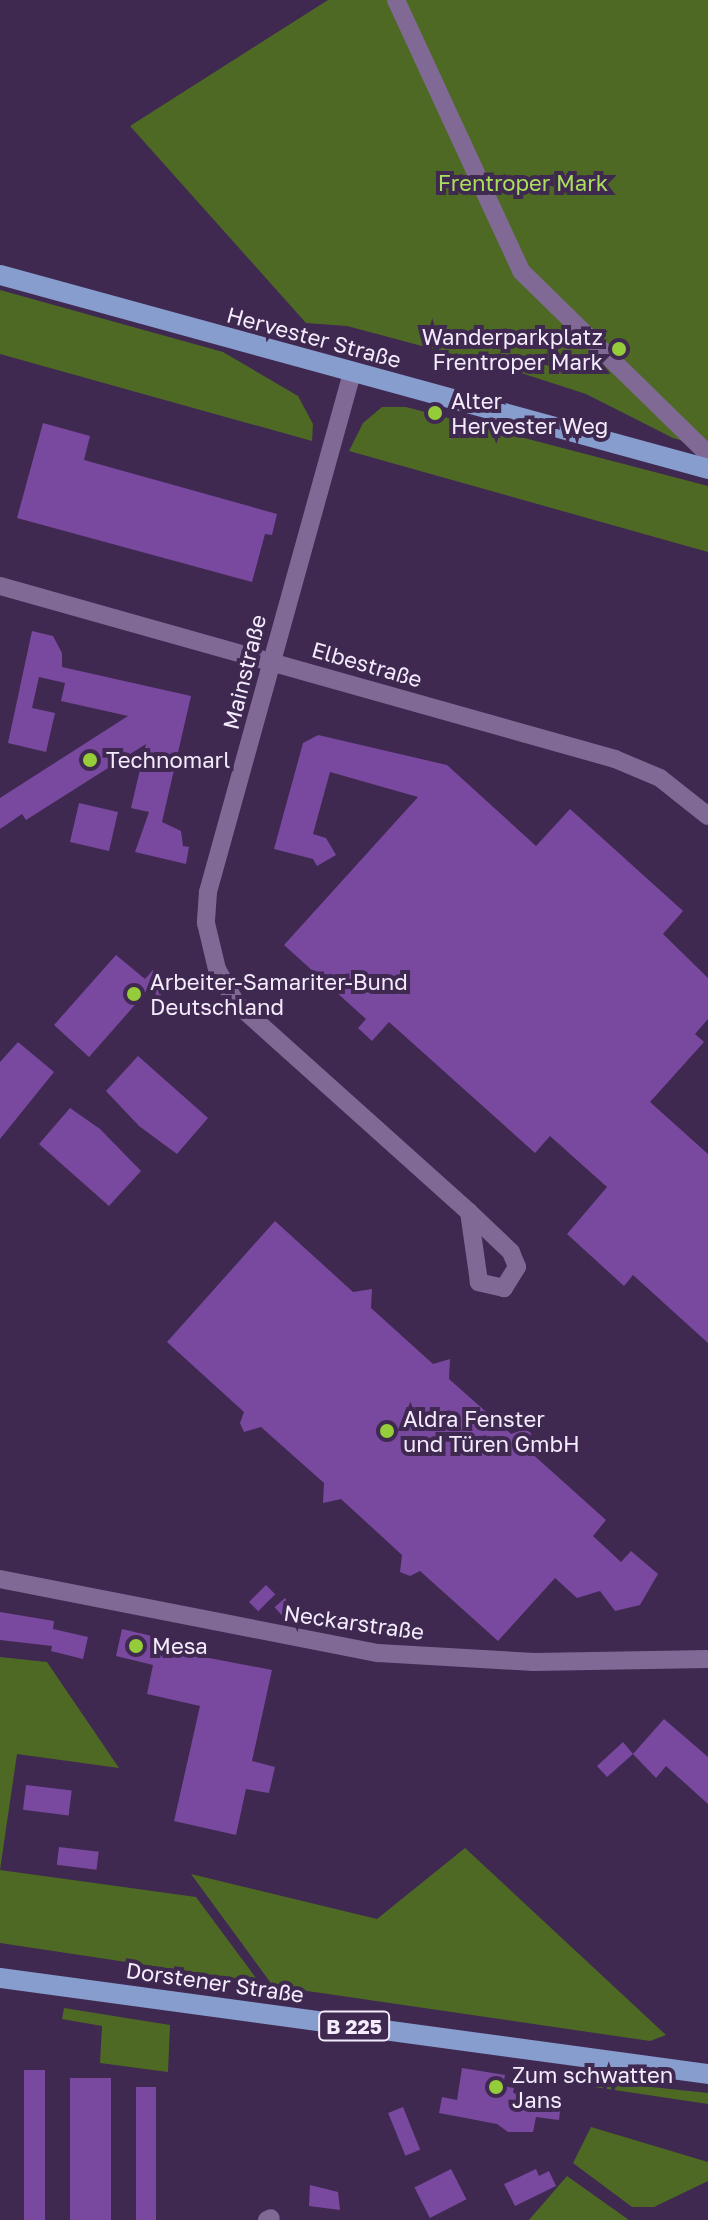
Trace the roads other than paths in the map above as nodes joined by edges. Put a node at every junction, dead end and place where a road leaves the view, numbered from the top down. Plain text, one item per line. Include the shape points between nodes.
1 (396, 0) edge
2 (0, 275) edge
3 (352, 373) junction
4 (708, 454) edge
5 (708, 469) edge
6 (0, 586) edge
7 (273, 662) junction
8 (708, 816) edge
9 (469, 1212) dead end
10 (0, 1579) edge
11 (708, 1659) edge
12 (0, 1978) edge
13 (708, 2074) edge

1 - 4 street via 521,271
2 - 3 main road, Hervester Straße
3 - 5 main road, Hervester Straße
3 - 7 street, Mainstraße
6 - 7 street, Elbestraße
7 - 8 street, Elbestraße via 615,759 660,778
7 - 9 street, Mainstraße via 208,892 206,923 217,969 236,1003
10 - 11 street, Neckarstraße via 378,1653 534,1662
12 - 13 main road, Dorstener Straße / B 225

